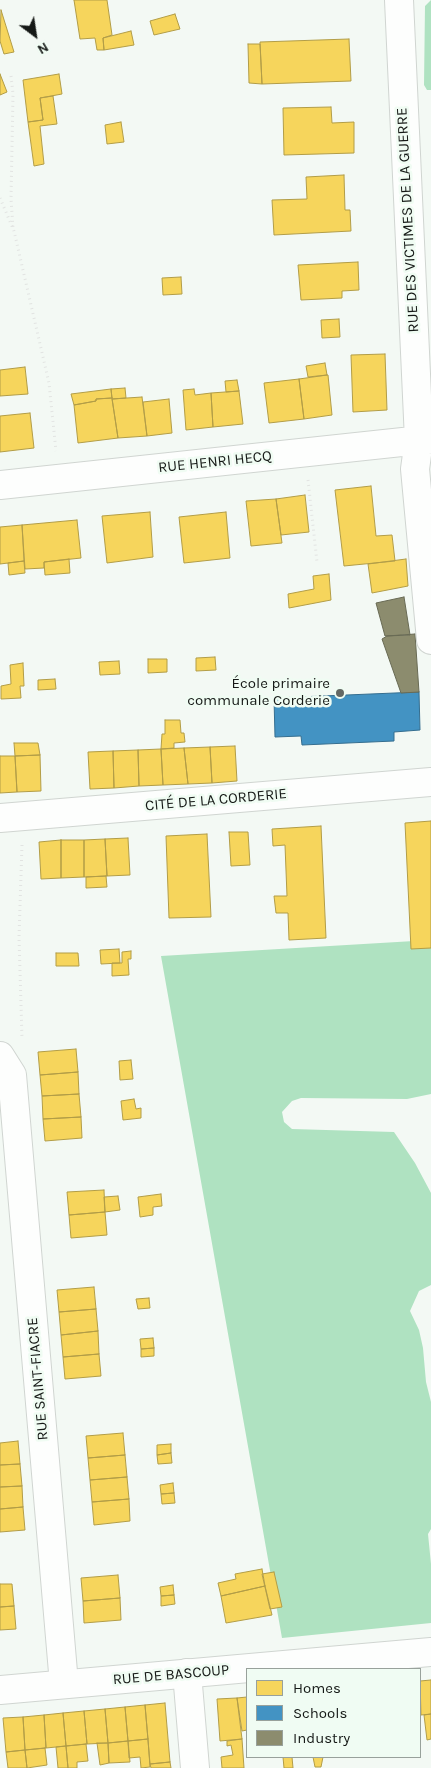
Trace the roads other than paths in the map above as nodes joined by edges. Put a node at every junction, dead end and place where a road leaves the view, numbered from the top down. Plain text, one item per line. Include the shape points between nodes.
1 (398, 0) edge
2 (425, 440) edge
3 (0, 485) edge
4 (431, 640) edge
5 (431, 782) edge
6 (11, 817) edge
7 (4, 1066) edge
8 (431, 1652) edge
9 (187, 1673) junction
10 (64, 1684) junction
11 (0, 1690) edge
12 (195, 1768) edge

1 - 2 street, RUE DES VICTIMES DE LA GUERRE
2 - 3 street, RUE HENRI HECQ
2 - 4 street via 415,469
5 - 6 street, CITÉ DE LA CORDERIE
7 - 10 street, RUE SAINT-FIACRE
8 - 9 street, RUE DE BASCOUP
9 - 10 street, RUE DE BASCOUP
9 - 12 street
10 - 11 street, RUE DE BASCOUP

